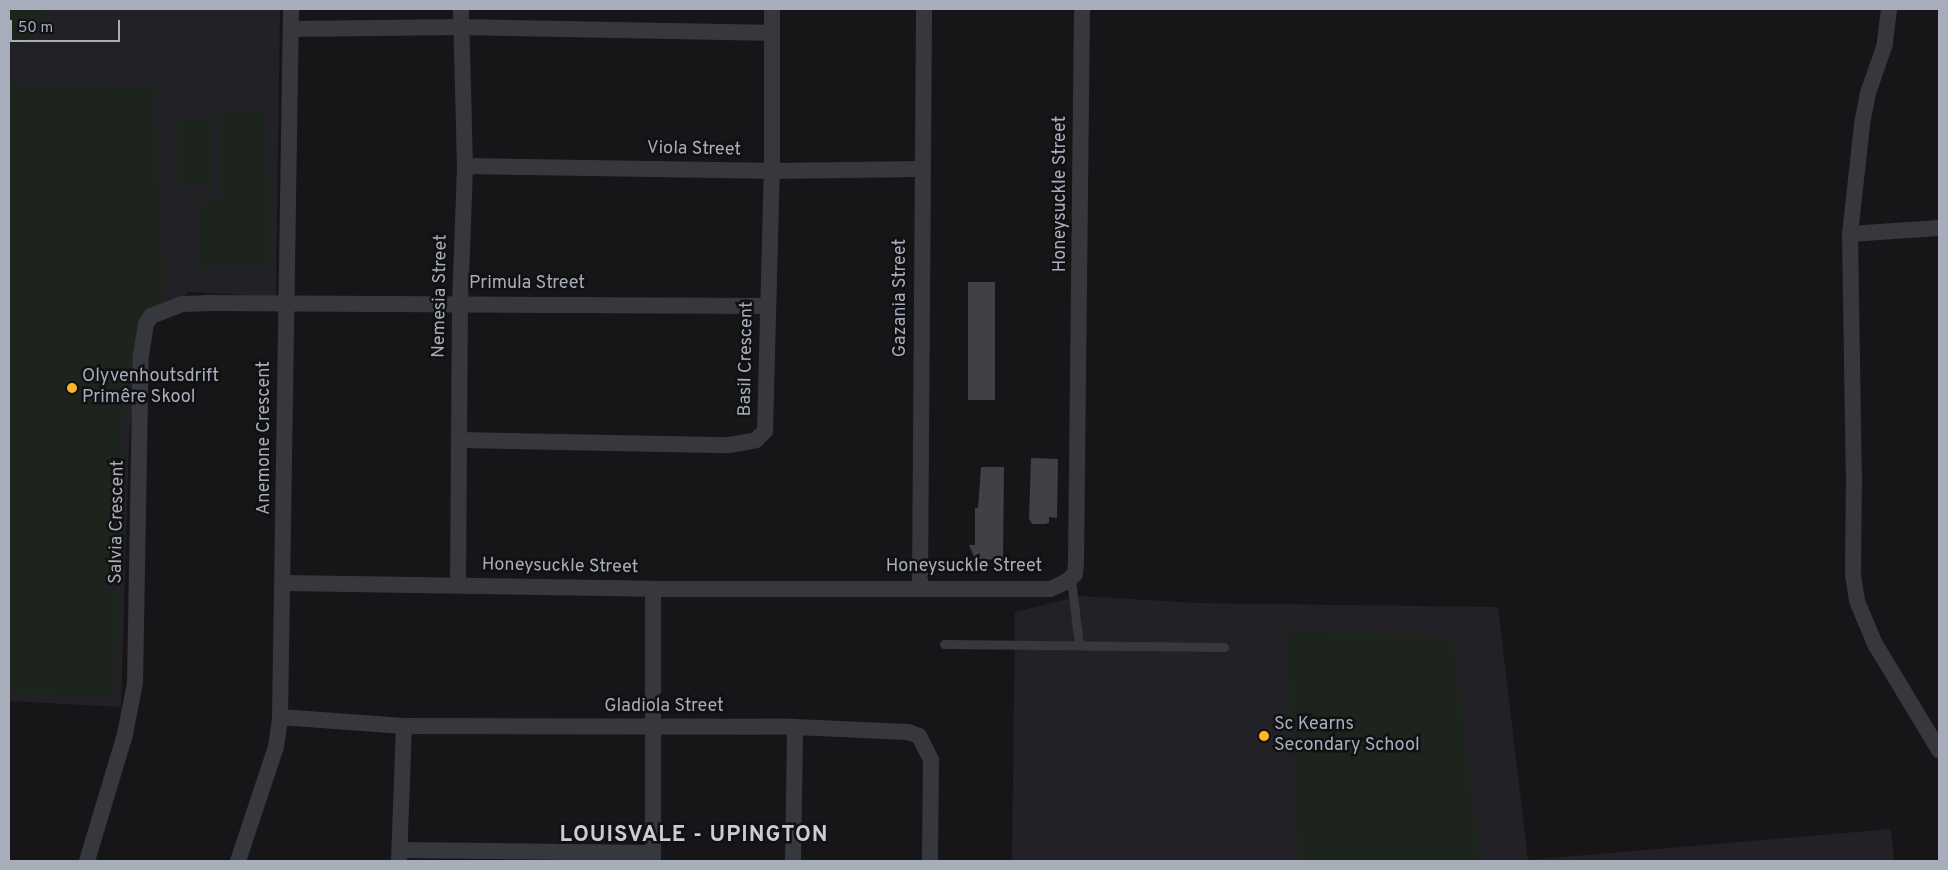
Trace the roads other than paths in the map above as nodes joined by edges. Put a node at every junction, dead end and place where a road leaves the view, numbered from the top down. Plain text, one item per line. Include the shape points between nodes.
1 (291, 9) edge
2 (461, 9) edge
3 (772, 9) edge
4 (924, 9) edge
5 (1082, 9) edge
6 (1889, 9) edge
7 (461, 27) junction
8 (291, 29) junction
9 (771, 33) junction
10 (465, 166) junction
11 (921, 169) junction
12 (772, 171) junction
13 (1939, 228) edge
14 (1850, 234) junction
15 (286, 304) junction
16 (460, 304) junction
17 (768, 306) junction
18 (460, 440) junction
19 (1071, 579) junction
20 (284, 583) junction
21 (458, 585) junction
22 (920, 586) junction
23 (653, 589) junction
24 (944, 644) dead end
25 (1079, 645) junction
26 (1224, 646) dead end
27 (280, 718) junction
28 (404, 726) junction
29 (795, 727) junction
30 (655, 728) junction
31 (1939, 750) edge
32 (400, 856) edge
33 (653, 857) edge
34 (86, 861) edge
35 (238, 861) edge
36 (793, 861) edge
37 (930, 861) edge

1 - 8 street, Anemone Crescent
2 - 7 street, Nemesia Street
3 - 9 street, Basil Crescent
4 - 11 street, Gazania Street
5 - 19 street, Honeysuckle Street via 1076,562
6 - 14 street via 1885,44 1868,92 1862,125
7 - 8 street
7 - 9 street
7 - 10 street, Nemesia Street
8 - 15 street, Anemone Crescent
9 - 12 street, Basil Crescent
10 - 12 street, Viola Street
10 - 16 street, Nemesia Street
11 - 12 street, Viola Street
11 - 22 street, Gazania Street
12 - 17 street, Basil Crescent
13 - 14 street
14 - 31 street via 1855,592 1874,644
15 - 16 street, Primula Street
15 - 20 street, Anemone Crescent
15 - 34 street, Salvia Crescent via 182,304 164,308 146,324 141,355 135,683 125,734
16 - 17 street, Primula Street
16 - 18 street, Nemesia Street
17 - 18 street, Basil Crescent via 766,431 756,440 729,446
18 - 21 street, Nemesia Street
19 - 22 street, Honeysuckle Street via 1050,589
19 - 25 lane
20 - 21 street, Honeysuckle Street
20 - 27 street, Anemone Crescent
21 - 23 street, Honeysuckle Street
22 - 23 street, Honeysuckle Street
23 - 30 street
24 - 25 lane
25 - 26 lane
27 - 28 street, Gladiola Street
27 - 35 street, Anemone Crescent via 276,747
28 - 30 street, Gladiola Street
28 - 32 street
29 - 30 street, Gladiola Street
29 - 36 street
29 - 37 street, Gladiola Street via 895,730 919,736 931,760
30 - 33 street
32 - 33 street

